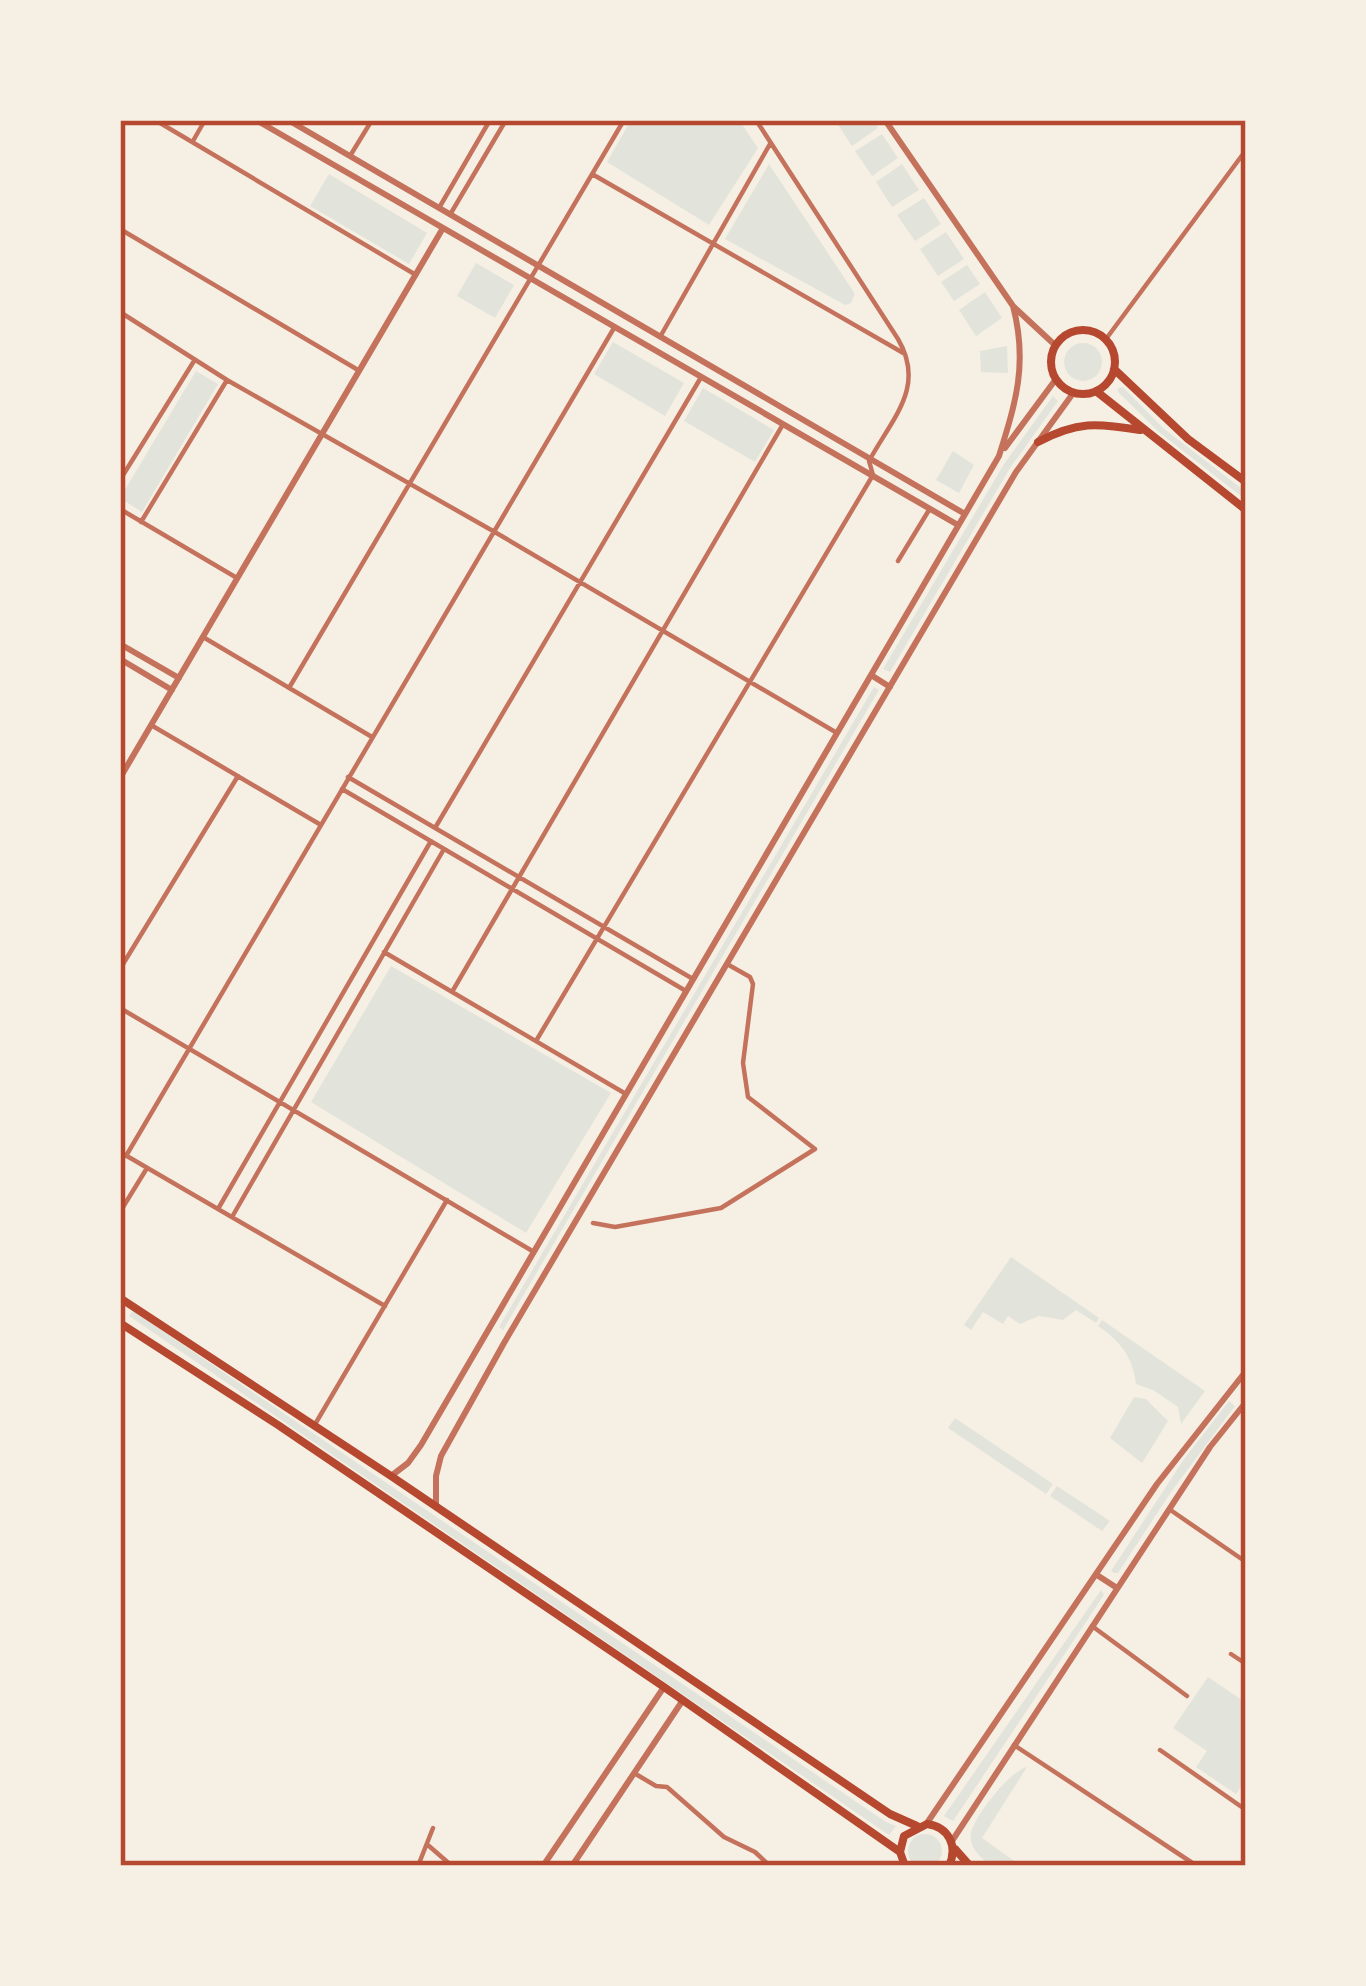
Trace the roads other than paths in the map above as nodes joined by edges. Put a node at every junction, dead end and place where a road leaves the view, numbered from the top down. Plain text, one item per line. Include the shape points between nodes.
1 (155, 120) edge
2 (205, 120) edge
3 (256, 120) edge
4 (288, 120) edge
5 (372, 120) edge
6 (490, 120) edge
7 (506, 120) edge
8 (624, 120) edge
9 (756, 120) edge
10 (885, 120) edge
11 (193, 142) junction
12 (770, 143) junction
13 (1246, 150) edge
14 (350, 156) junction
15 (592, 174) junction
16 (439, 208) junction
17 (451, 214) junction
18 (443, 228) junction
19 (120, 230) edge
20 (713, 246) junction
21 (536, 266) junction
22 (416, 274) junction
23 (529, 278) junction
24 (1013, 306) junction
25 (120, 312) edge
26 (614, 328) junction
27 (659, 337) junction
28 (1106, 339) junction
29 (1056, 346) junction
30 (908, 356) junction
31 (194, 361) junction
32 (1114, 369) junction
33 (360, 372) junction
34 (700, 379) junction
35 (1056, 379) junction
36 (226, 380) junction
37 (1096, 391) junction
38 (1074, 392) junction
39 (782, 426) junction
40 (1144, 430) junction
41 (323, 436) junction
42 (1038, 442) junction
43 (999, 456) junction
44 (869, 461) junction
45 (873, 476) junction
46 (120, 480) edge
47 (1246, 482) edge
48 (408, 485) junction
49 (930, 508) junction
50 (120, 509) edge
51 (1246, 509) edge
52 (965, 514) junction
53 (141, 522) junction
54 (958, 526) junction
55 (494, 531) junction
56 (898, 561) dead end
57 (237, 578) junction
58 (580, 582) junction
59 (663, 631) junction
60 (202, 637) junction
61 (120, 644) edge
62 (120, 659) edge
63 (871, 675) junction
64 (178, 678) junction
65 (750, 682) junction
66 (890, 687) junction
67 (289, 688) junction
68 (172, 689) junction
69 (151, 725) junction
70 (837, 733) junction
71 (372, 736) junction
72 (238, 776) junction
73 (348, 777) junction
74 (120, 778) edge
75 (342, 789) junction
76 (320, 825) junction
77 (435, 828) junction
78 (431, 841) junction
79 (444, 849) junction
80 (519, 877) junction
81 (512, 889) junction
82 (604, 927) junction
83 (597, 938) junction
84 (384, 952) junction
85 (727, 964) junction
86 (120, 969) edge
87 (693, 979) junction
88 (686, 991) junction
89 (452, 992) junction
90 (120, 1008) edge
91 (536, 1041) junction
92 (189, 1048) junction
93 (626, 1094) junction
94 (280, 1102) junction
95 (294, 1110) junction
96 (123, 1154) edge
97 (147, 1168) junction
98 (446, 1200) junction
99 (218, 1209) junction
100 (120, 1212) edge
101 (232, 1217) junction
102 (593, 1222) dead end
103 (533, 1252) junction
104 (121, 1299) edge
105 (385, 1306) junction
106 (120, 1323) edge
107 (486, 1334) junction
108 (504, 1343) junction
109 (1246, 1370) edge
110 (1231, 1388) junction
111 (1246, 1401) edge
112 (288, 1409) junction
113 (278, 1425) junction
114 (314, 1426) junction
115 (391, 1476) junction
116 (436, 1506) junction
117 (1169, 1509) junction
118 (1246, 1562) edge
119 (1096, 1575) junction
120 (1117, 1588) junction
121 (1092, 1626) junction
122 (1231, 1654) dead end
123 (1246, 1664) edge
124 (664, 1687) junction
125 (1187, 1696) dead end
126 (683, 1700) junction
127 (1014, 1745) junction
128 (1160, 1750) dead end
129 (634, 1773) junction
130 (1246, 1810) edge
131 (922, 1825) junction
132 (433, 1828) dead end
133 (427, 1845) junction
134 (952, 1845) junction
135 (902, 1862) edge
136 (418, 1866) edge
137 (452, 1866) edge
138 (543, 1866) edge
139 (572, 1866) edge
140 (770, 1866) edge
141 (949, 1866) edge
142 (970, 1866) edge
143 (1197, 1866) edge

1 - 11 street
2 - 11 street
3 - 18 street
4 - 14 street
5 - 14 street
6 - 16 street
7 - 17 street
8 - 15 street
9 - 12 street
10 - 24 street
11 - 22 street
12 - 20 street
12 - 30 street
13 - 28 street
14 - 16 street
15 - 20 street
15 - 21 street
16 - 17 street
17 - 21 street
18 - 22 street
18 - 23 street
19 - 33 street
20 - 27 street
20 - 30 street
21 - 23 street
21 - 27 street
22 - 33 street
23 - 26 street
23 - 48 street
24 - 29 street
24 - 43 street via 1019,392
25 - 31 street
26 - 34 street
26 - 55 street
27 - 44 street
28 - 29 main road via 1084,329
28 - 32 main road
29 - 35 main road
30 - 44 street via 908,391
31 - 36 street
31 - 46 street
32 - 37 main road
32 - 47 main road
33 - 41 street
34 - 39 street
34 - 58 street
35 - 38 main road
35 - 43 street
36 - 41 street
36 - 53 street
37 - 38 main road
37 - 40 main road
38 - 42 street
39 - 45 street
39 - 59 street
40 - 42 main road via 1066,427
40 - 51 main road
41 - 48 street
41 - 57 street
42 - 66 street
43 - 52 street
44 - 45 street
44 - 52 street
45 - 49 street
45 - 65 street
48 - 55 street
48 - 67 street
49 - 54 street
49 - 56 street
50 - 53 street
52 - 54 street
53 - 57 street
54 - 63 street
55 - 58 street
55 - 71 street
57 - 60 street
58 - 59 street
58 - 77 street
59 - 65 street
59 - 80 street
60 - 64 street
60 - 67 street
61 - 64 street
62 - 68 street
63 - 66 street
63 - 70 street
64 - 68 street
65 - 70 street
65 - 82 street
66 - 85 street
67 - 71 street
68 - 69 street
69 - 72 street
69 - 74 street
70 - 87 street
71 - 73 street
72 - 76 street
72 - 86 street
73 - 75 street
73 - 77 street
75 - 76 street
75 - 78 street
76 - 92 street
77 - 80 street
78 - 79 street
78 - 94 street
79 - 81 street
79 - 84 street
80 - 81 street
80 - 82 street
81 - 83 street
81 - 89 street
82 - 83 street
82 - 87 street
83 - 88 street
83 - 91 street
84 - 89 street
84 - 95 street
85 - 102 street via 754,984 743,1063 748,1097 814,1149 721,1208 615,1227
85 - 108 street
87 - 88 street
88 - 93 street
89 - 91 street
90 - 92 street
91 - 93 street
92 - 94 street
92 - 96 street
93 - 103 street
94 - 95 street
94 - 99 street
95 - 98 street
95 - 101 street
96 - 97 street
97 - 99 street
97 - 100 street
98 - 103 street
98 - 105 street
99 - 101 street
101 - 105 street
103 - 107 street
104 - 112 main road
105 - 114 street
106 - 113 main road
107 - 108 street
107 - 115 street via 417,1451
108 - 116 street via 441,1456
109 - 110 street
110 - 111 street
110 - 119 street
111 - 117 street
112 - 113 main road
112 - 114 main road
113 - 124 main road
114 - 115 main road
115 - 116 main road
116 - 131 main road via 890,1814
117 - 118 street
117 - 120 street
119 - 120 street
119 - 131 street
120 - 121 street
121 - 125 street
121 - 127 street
122 - 123 street
124 - 126 main road
124 - 138 street
126 - 129 street
126 - 135 main road
127 - 134 street
127 - 143 street
128 - 130 street
129 - 139 street
129 - 140 street via 667,1786
131 - 134 main road via 942,1829
131 - 135 main road via 904,1836
132 - 133 street
133 - 136 street
133 - 137 street
134 - 141 main road
134 - 142 main road

